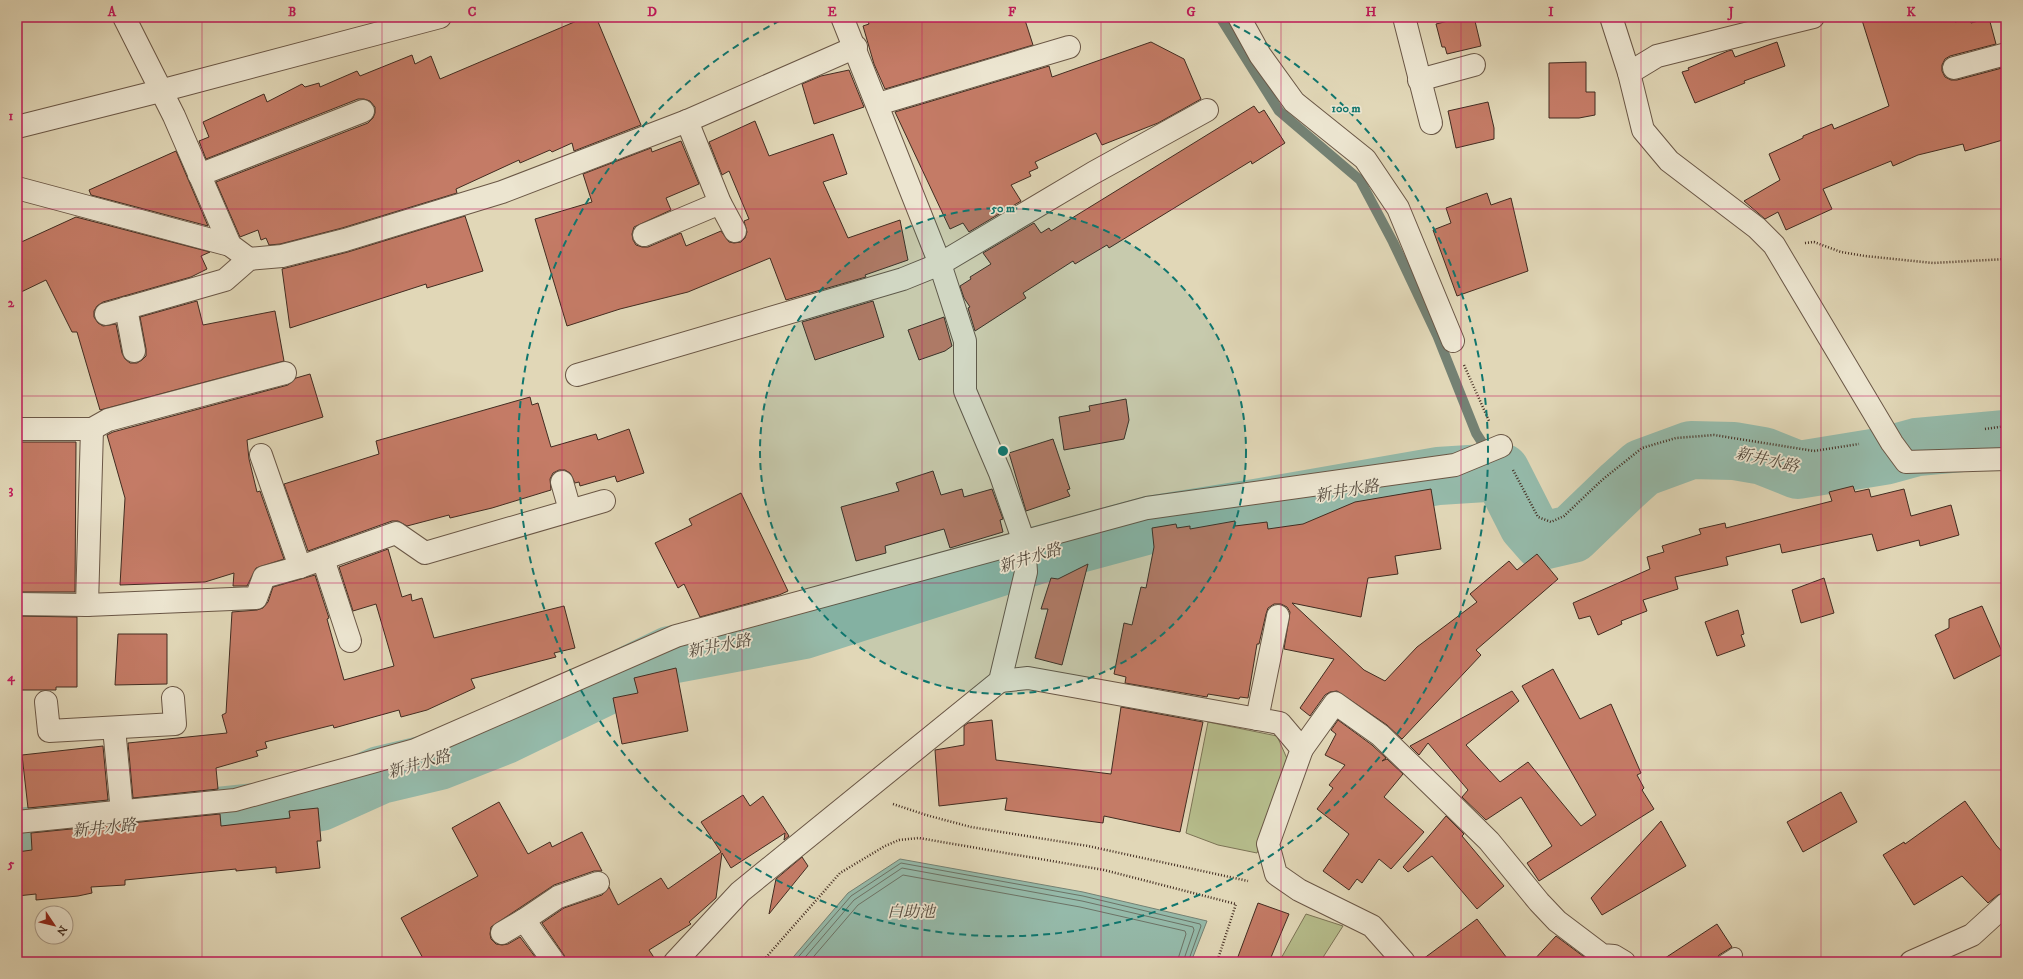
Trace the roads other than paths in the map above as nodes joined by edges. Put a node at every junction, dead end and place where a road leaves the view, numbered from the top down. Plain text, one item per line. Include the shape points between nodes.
1 (124, 17) edge
2 (440, 17) edge
3 (842, 17) edge
4 (1239, 17) edge
5 (1404, 17) edge
6 (1611, 17) edge
7 (1813, 17) edge
8 (856, 47) junction
9 (1069, 47) dead end
10 (2006, 54) edge
11 (1474, 64) dead end
12 (1954, 68) dead end
13 (1629, 73) junction
14 (1419, 80) junction
15 (160, 91) junction
16 (878, 104) junction
17 (1208, 110) dead end
18 (362, 111) dead end
19 (687, 121) junction
20 (1431, 123) dead end
21 (17, 127) edge
22 (199, 175) junction
23 (17, 188) edge
24 (720, 203) junction
25 (735, 232) dead end
26 (644, 235) dead end
27 (230, 245) junction
28 (249, 259) junction
29 (940, 264) junction
30 (1453, 341) road end
31 (134, 351) dead end
32 (285, 373) dead end
33 (577, 375) dead end
34 (17, 429) edge
35 (92, 429) junction
36 (1501, 446) road end
37 (261, 455) dead end
38 (2006, 459) edge
39 (562, 482) dead end
40 (604, 501) dead end
41 (570, 510) junction
42 (1024, 542) junction
43 (323, 559) junction
44 (300, 567) junction
45 (17, 604) edge
46 (88, 605) junction
47 (1278, 616) dead end
48 (350, 641) dead end
49 (1000, 681) junction
50 (173, 698) dead end
51 (46, 702) dead end
52 (1257, 719) junction
53 (114, 728) junction
54 (1302, 749) junction
55 (122, 812) junction
56 (17, 822) edge
57 (598, 883) dead end
58 (2006, 904) edge
59 (524, 920) junction
60 (502, 933) dead end
61 (554, 962) edge
62 (675, 962) edge
63 (1404, 962) edge
64 (1624, 962) edge
65 (1911, 962) edge

1 - 15 street
2 - 15 street
3 - 8 street
4 - 30 street via 1260,55 1294,102 1365,159 1398,208
5 - 14 street
6 - 13 street
7 - 13 street via 1657,56
8 - 16 street
8 - 19 street
9 - 16 street
10 - 12 street
11 - 14 street
13 - 38 street via 1643,130 1668,162 1757,228 1774,245 1906,462
14 - 20 street
15 - 21 street
15 - 22 street via 174,116
16 - 29 street
17 - 29 street via 1093,173
18 - 22 street
19 - 24 street
19 - 28 street via 502,192 282,256
22 - 27 street
23 - 27 street
24 - 25 street
24 - 26 street
27 - 28 street
28 - 31 street via 225,280 116,311
29 - 33 street via 903,279
29 - 42 street via 965,341 965,391 1000,473
32 - 35 street via 108,420
34 - 35 street
35 - 46 street
36 - 42 street via 1455,466 1147,508
37 - 44 street
39 - 41 street
40 - 41 street
41 - 43 street via 425,553 396,533
42 - 49 street via 1026,572
42 - 55 street via 676,636 415,750 235,800
43 - 44 street
43 - 48 street
44 - 46 street via 264,577 256,598
45 - 46 street
47 - 52 street
49 - 52 street via 1028,678
49 - 62 street via 740,892
50 - 53 street via 175,724
51 - 53 street via 49,731
52 - 54 street via 1280,723
53 - 55 street
54 - 63 street via 1268,844 1276,874 1299,890 1372,926
54 - 64 street via 1335,703 1380,736 1489,841 1557,921 1602,955 1614,956
55 - 56 street
57 - 59 street via 558,897
58 - 65 street via 1972,935
59 - 60 street
59 - 61 street

